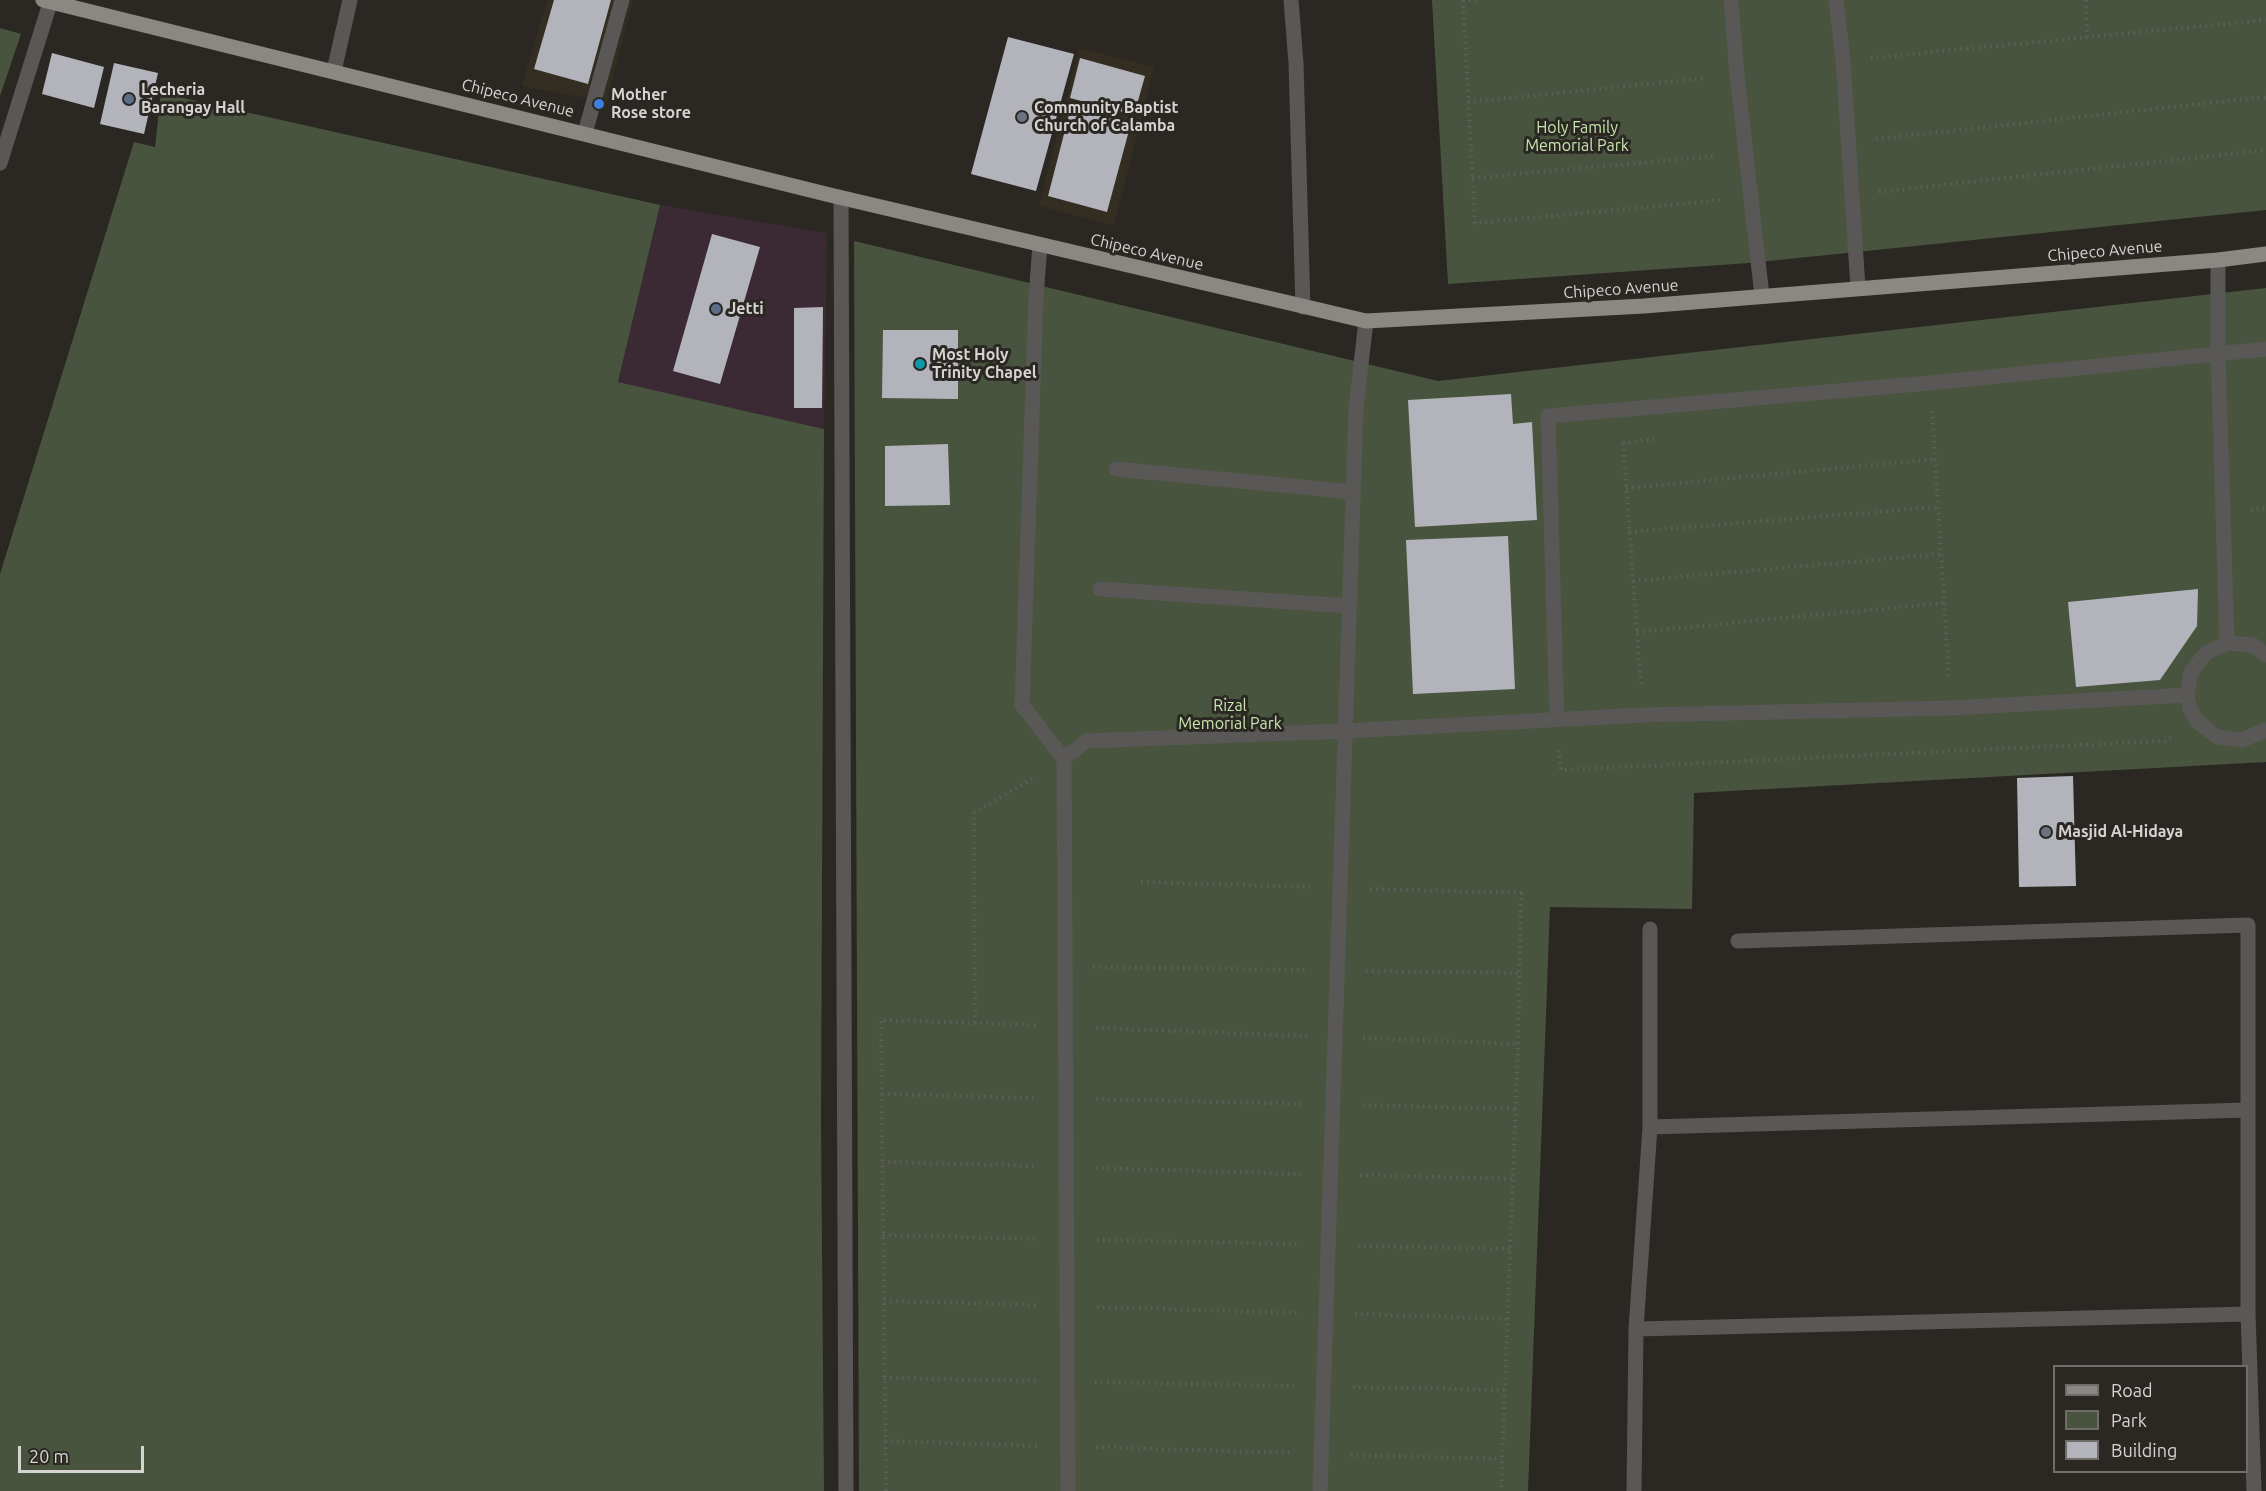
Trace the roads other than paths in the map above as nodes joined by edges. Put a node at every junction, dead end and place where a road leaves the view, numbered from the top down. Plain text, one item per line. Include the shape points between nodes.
1 (350, 0) edge
2 (622, 0) edge
3 (1291, 0) edge
4 (1731, 0) edge
5 (1836, 0) edge
6 (48, 1) edge
7 (334, 71) junction
8 (585, 133) junction
9 (0, 163) edge
10 (841, 198) junction
11 (1040, 245) junction
12 (2266, 254) edge
13 (2218, 260) junction
14 (1858, 288) junction
15 (1762, 296) junction
16 (1303, 307) junction
17 (1366, 321) junction
18 (2266, 349) edge
19 (2218, 354) junction
20 (1116, 469) dead end
21 (1353, 492) junction
22 (1100, 589) dead end
23 (1349, 606) junction
24 (2227, 643) junction
25 (2266, 655) edge
26 (2187, 695) junction
27 (1557, 719) junction
28 (2266, 730) edge
29 (1344, 731) junction
30 (1064, 759) junction
31 (1650, 929) dead end
32 (1738, 941) dead end
33 (2248, 1110) junction
34 (1650, 1127) junction
35 (2248, 1314) junction
36 (1636, 1329) junction
37 (846, 1491) edge
38 (1068, 1491) edge
39 (1320, 1491) edge
40 (1634, 1491) edge
41 (2254, 1491) edge

1 - 7 street
2 - 8 street
3 - 16 street
4 - 15 street
5 - 14 street
6 - 7 main road, Chipeco Avenue
6 - 9 street
7 - 8 main road, Chipeco Avenue
8 - 10 main road, Chipeco Avenue
10 - 11 main road, Chipeco Avenue
10 - 37 street
11 - 16 main road, Chipeco Avenue
11 - 30 street via 1022,705
12 - 13 main road, Chipeco Avenue
13 - 14 main road, Chipeco Avenue
13 - 19 street
14 - 15 main road, Chipeco Avenue
15 - 17 main road, Chipeco Avenue
16 - 17 main road, Chipeco Avenue
17 - 21 street via 1356,408
18 - 19 street
19 - 24 street
19 - 27 street via 1548,416
20 - 21 street
21 - 23 street
22 - 23 street
23 - 29 street
24 - 25 street via 2253,645
24 - 26 street via 2206,653 2191,672
26 - 27 street via 1951,708
26 - 28 street via 2197,721 2217,737 2242,740
27 - 29 street
29 - 30 street via 1086,741
29 - 39 street
30 - 38 street
31 - 34 street
32 - 33 street via 2248,925
33 - 34 street
33 - 35 street
34 - 36 street
35 - 36 street
35 - 41 street
36 - 40 street

